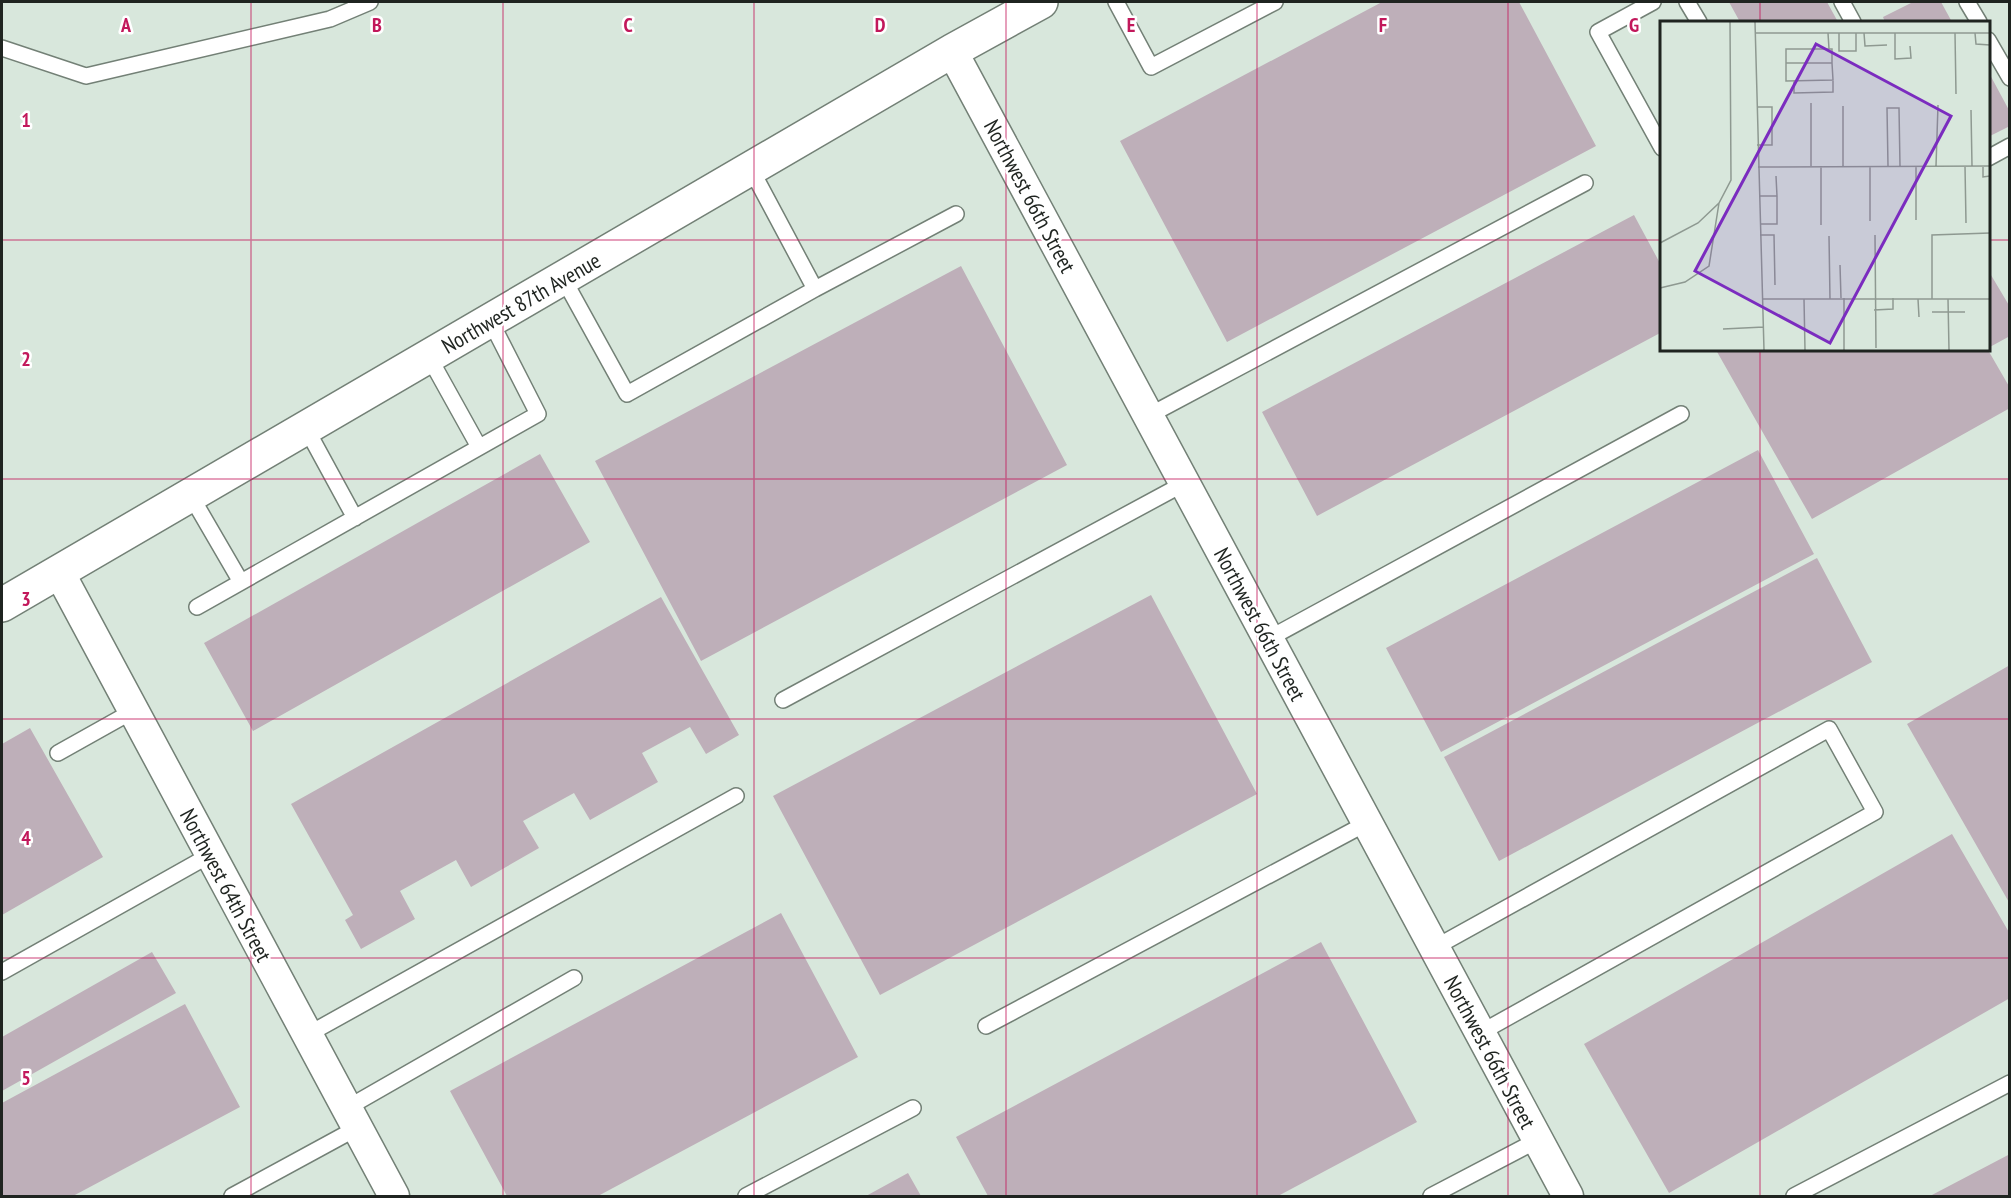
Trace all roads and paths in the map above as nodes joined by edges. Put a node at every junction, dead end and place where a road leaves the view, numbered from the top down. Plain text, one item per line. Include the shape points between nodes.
1 (370, 2) edge
2 (1041, 2) edge
3 (1116, 2) edge
4 (1275, 2) edge
5 (1653, 2) edge
6 (1688, 2) edge
7 (1842, 2) edge
8 (1967, 2) edge
9 (1698, 21) edge
10 (1852, 21) edge
11 (1978, 21) edge
12 (1990, 42) edge
13 (2, 48) edge
14 (952, 51) junction
15 (2010, 78) edge
16 (1660, 144) edge
17 (2010, 146) edge
18 (1990, 157) edge
19 (751, 169) junction
20 (1585, 183) dead end
21 (956, 214) dead end
22 (563, 278) junction
23 (815, 290) junction
24 (490, 320) junction
25 (429, 357) junction
26 (1681, 414) dead end
27 (1148, 416) junction
28 (306, 429) junction
29 (479, 447) junction
30 (1185, 483) junction
31 (191, 496) junction
32 (355, 518) junction
33 (58, 572) junction
34 (241, 582) junction
35 (2, 604) edge
36 (197, 607) dead end
37 (1268, 639) junction
38 (783, 700) dead end
39 (133, 711) junction
40 (58, 753) dead end
41 (736, 796) dead end
42 (1367, 823) junction
43 (210, 855) junction
44 (1434, 948) junction
45 (2, 972) edge
46 (574, 978) dead end
47 (986, 1026) dead end
48 (1480, 1033) junction
49 (307, 1035) junction
50 (2010, 1083) edge
51 (913, 1108) dead end
52 (352, 1118) junction
53 (1538, 1140) junction
54 (232, 1197) edge
55 (394, 1197) edge
56 (746, 1197) edge
57 (1431, 1197) edge
58 (1568, 1197) edge
59 (1794, 1197) edge

1 - 13 lane via 330,19 86,76
2 - 14 main road, Northwest 87th Avenue
3 - 4 lane via 1151,68
5 - 16 lane via 1598,32
6 - 9 lane
7 - 10 lane
8 - 11 lane
12 - 15 lane
14 - 19 main road, Northwest 87th Avenue
14 - 27 street, Northwest 66th Street
17 - 18 lane
19 - 22 main road, Northwest 87th Avenue
19 - 23 lane
20 - 27 lane
21 - 23 lane
22 - 23 lane via 627,394
22 - 24 main road, Northwest 87th Avenue
24 - 25 main road, Northwest 87th Avenue
24 - 29 lane via 538,414
25 - 28 main road, Northwest 87th Avenue
25 - 29 lane
26 - 37 lane
27 - 30 street, Northwest 66th Street
28 - 31 main road, Northwest 87th Avenue
28 - 32 lane
29 - 32 lane
30 - 37 street, Northwest 66th Street
30 - 38 lane
31 - 33 main road, Northwest 87th Avenue
31 - 34 lane
32 - 34 lane
33 - 35 main road, Northwest 87th Avenue
33 - 39 street, Northwest 64th Street
34 - 36 lane
37 - 42 street, Northwest 66th Street
39 - 40 lane
39 - 43 street, Northwest 64th Street
41 - 49 lane
42 - 44 street, Northwest 66th Street
42 - 47 lane
43 - 45 lane
43 - 49 street, Northwest 64th Street
44 - 48 street, Northwest 66th Street
44 - 48 lane via 1829,729 1875,812
46 - 52 lane
48 - 53 street, Northwest 66th Street
49 - 52 street, Northwest 64th Street
50 - 59 lane
51 - 56 lane
52 - 54 lane
52 - 55 street, Northwest 64th Street
53 - 57 lane
53 - 58 street, Northwest 66th Street

